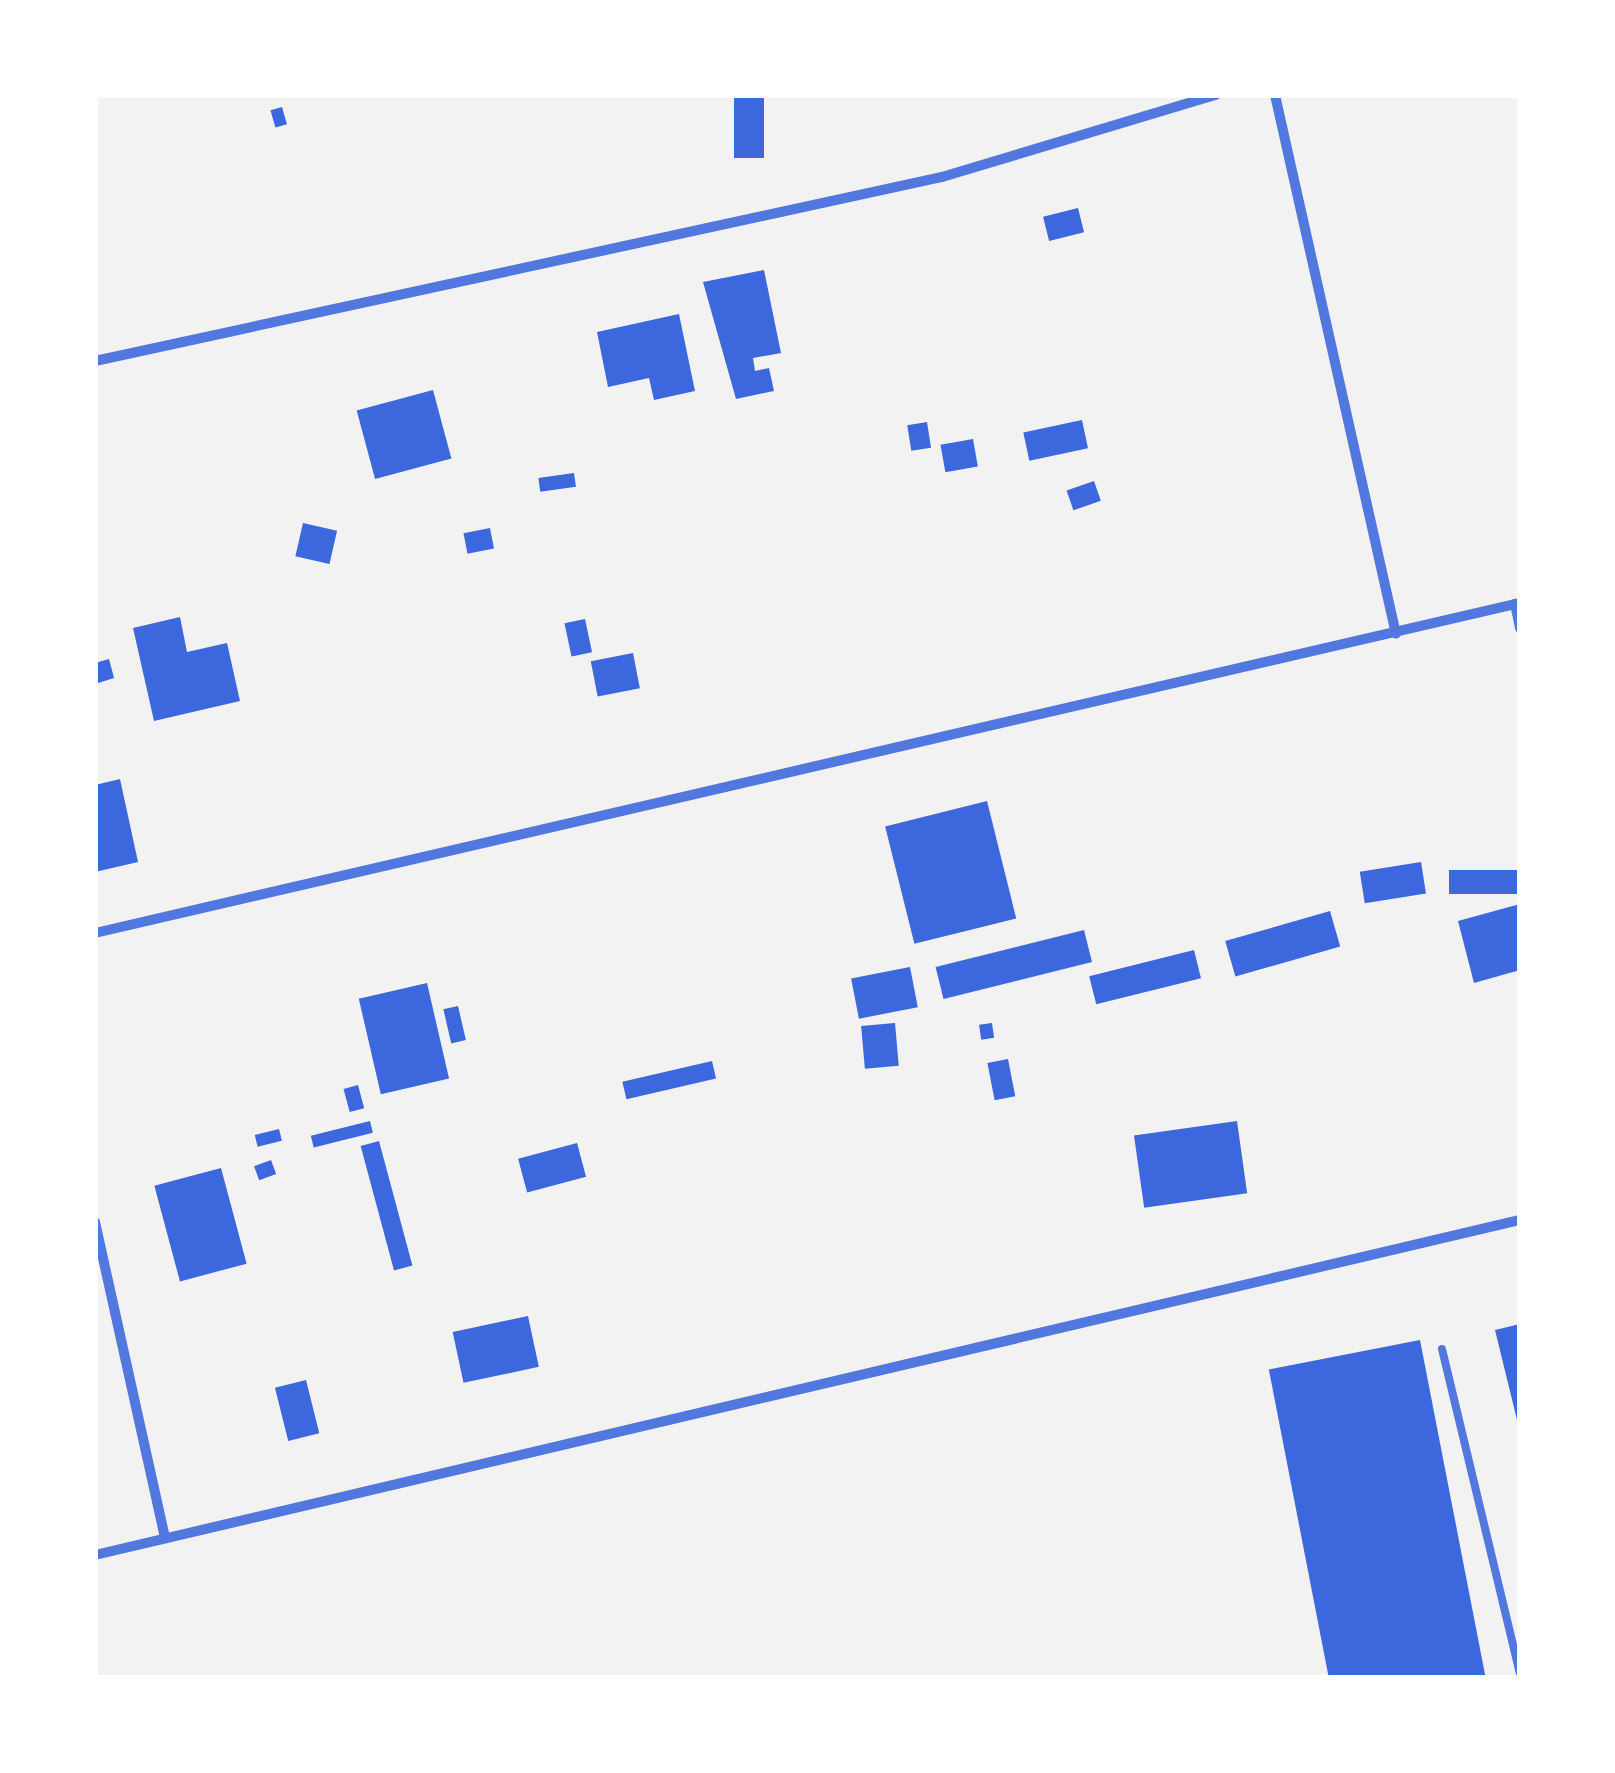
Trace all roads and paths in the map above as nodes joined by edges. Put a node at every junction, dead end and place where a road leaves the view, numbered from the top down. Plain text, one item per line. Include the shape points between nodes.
1 (1216, 95) edge
2 (1275, 95) edge
3 (95, 361) edge
4 (1518, 603) edge
5 (1520, 628) edge
6 (1396, 634) junction
7 (95, 934) edge
8 (1520, 1220) edge
9 (95, 1222) edge
10 (1442, 1349) dead end
11 (165, 1538) junction
12 (95, 1554) edge
13 (1520, 1674) edge

1 - 3 street via 942,177
2 - 6 street
4 - 5 street
4 - 6 street
6 - 7 street
8 - 11 street
9 - 11 street
10 - 13 lane
11 - 12 street

